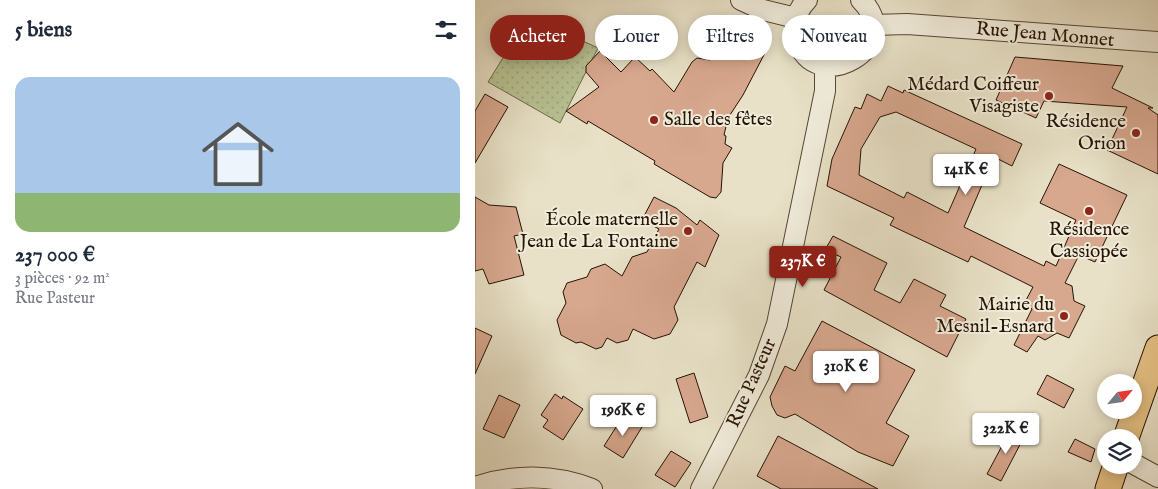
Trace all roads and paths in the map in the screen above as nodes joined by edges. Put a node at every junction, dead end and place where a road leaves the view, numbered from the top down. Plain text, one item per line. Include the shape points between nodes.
1 (741, 0) edge
2 (807, 0) edge
3 (861, 0) edge
4 (784, 15) edge
5 (798, 15) edge
6 (870, 15) edge
7 (885, 25) edge
8 (1158, 42) edge
9 (812, 60) edge
10 (854, 60) edge
11 (825, 65) junction
12 (1158, 348) edge
13 (1129, 429) edge
14 (1142, 468) edge
15 (1114, 474) edge
16 (1158, 477) edge
17 (475, 487) edge
18 (592, 489) edge
19 (701, 489) edge
20 (1108, 489) edge

1 - 4 street
2 - 5 street
3 - 6 street
7 - 8 street, Rue Jean Monnet
9 - 11 street
10 - 11 street via 837,66
11 - 19 street, Rue Pasteur via 825,91 777,324 759,375
12 - 13 main road
14 - 16 street
15 - 20 main road
17 - 18 street via 536,477

